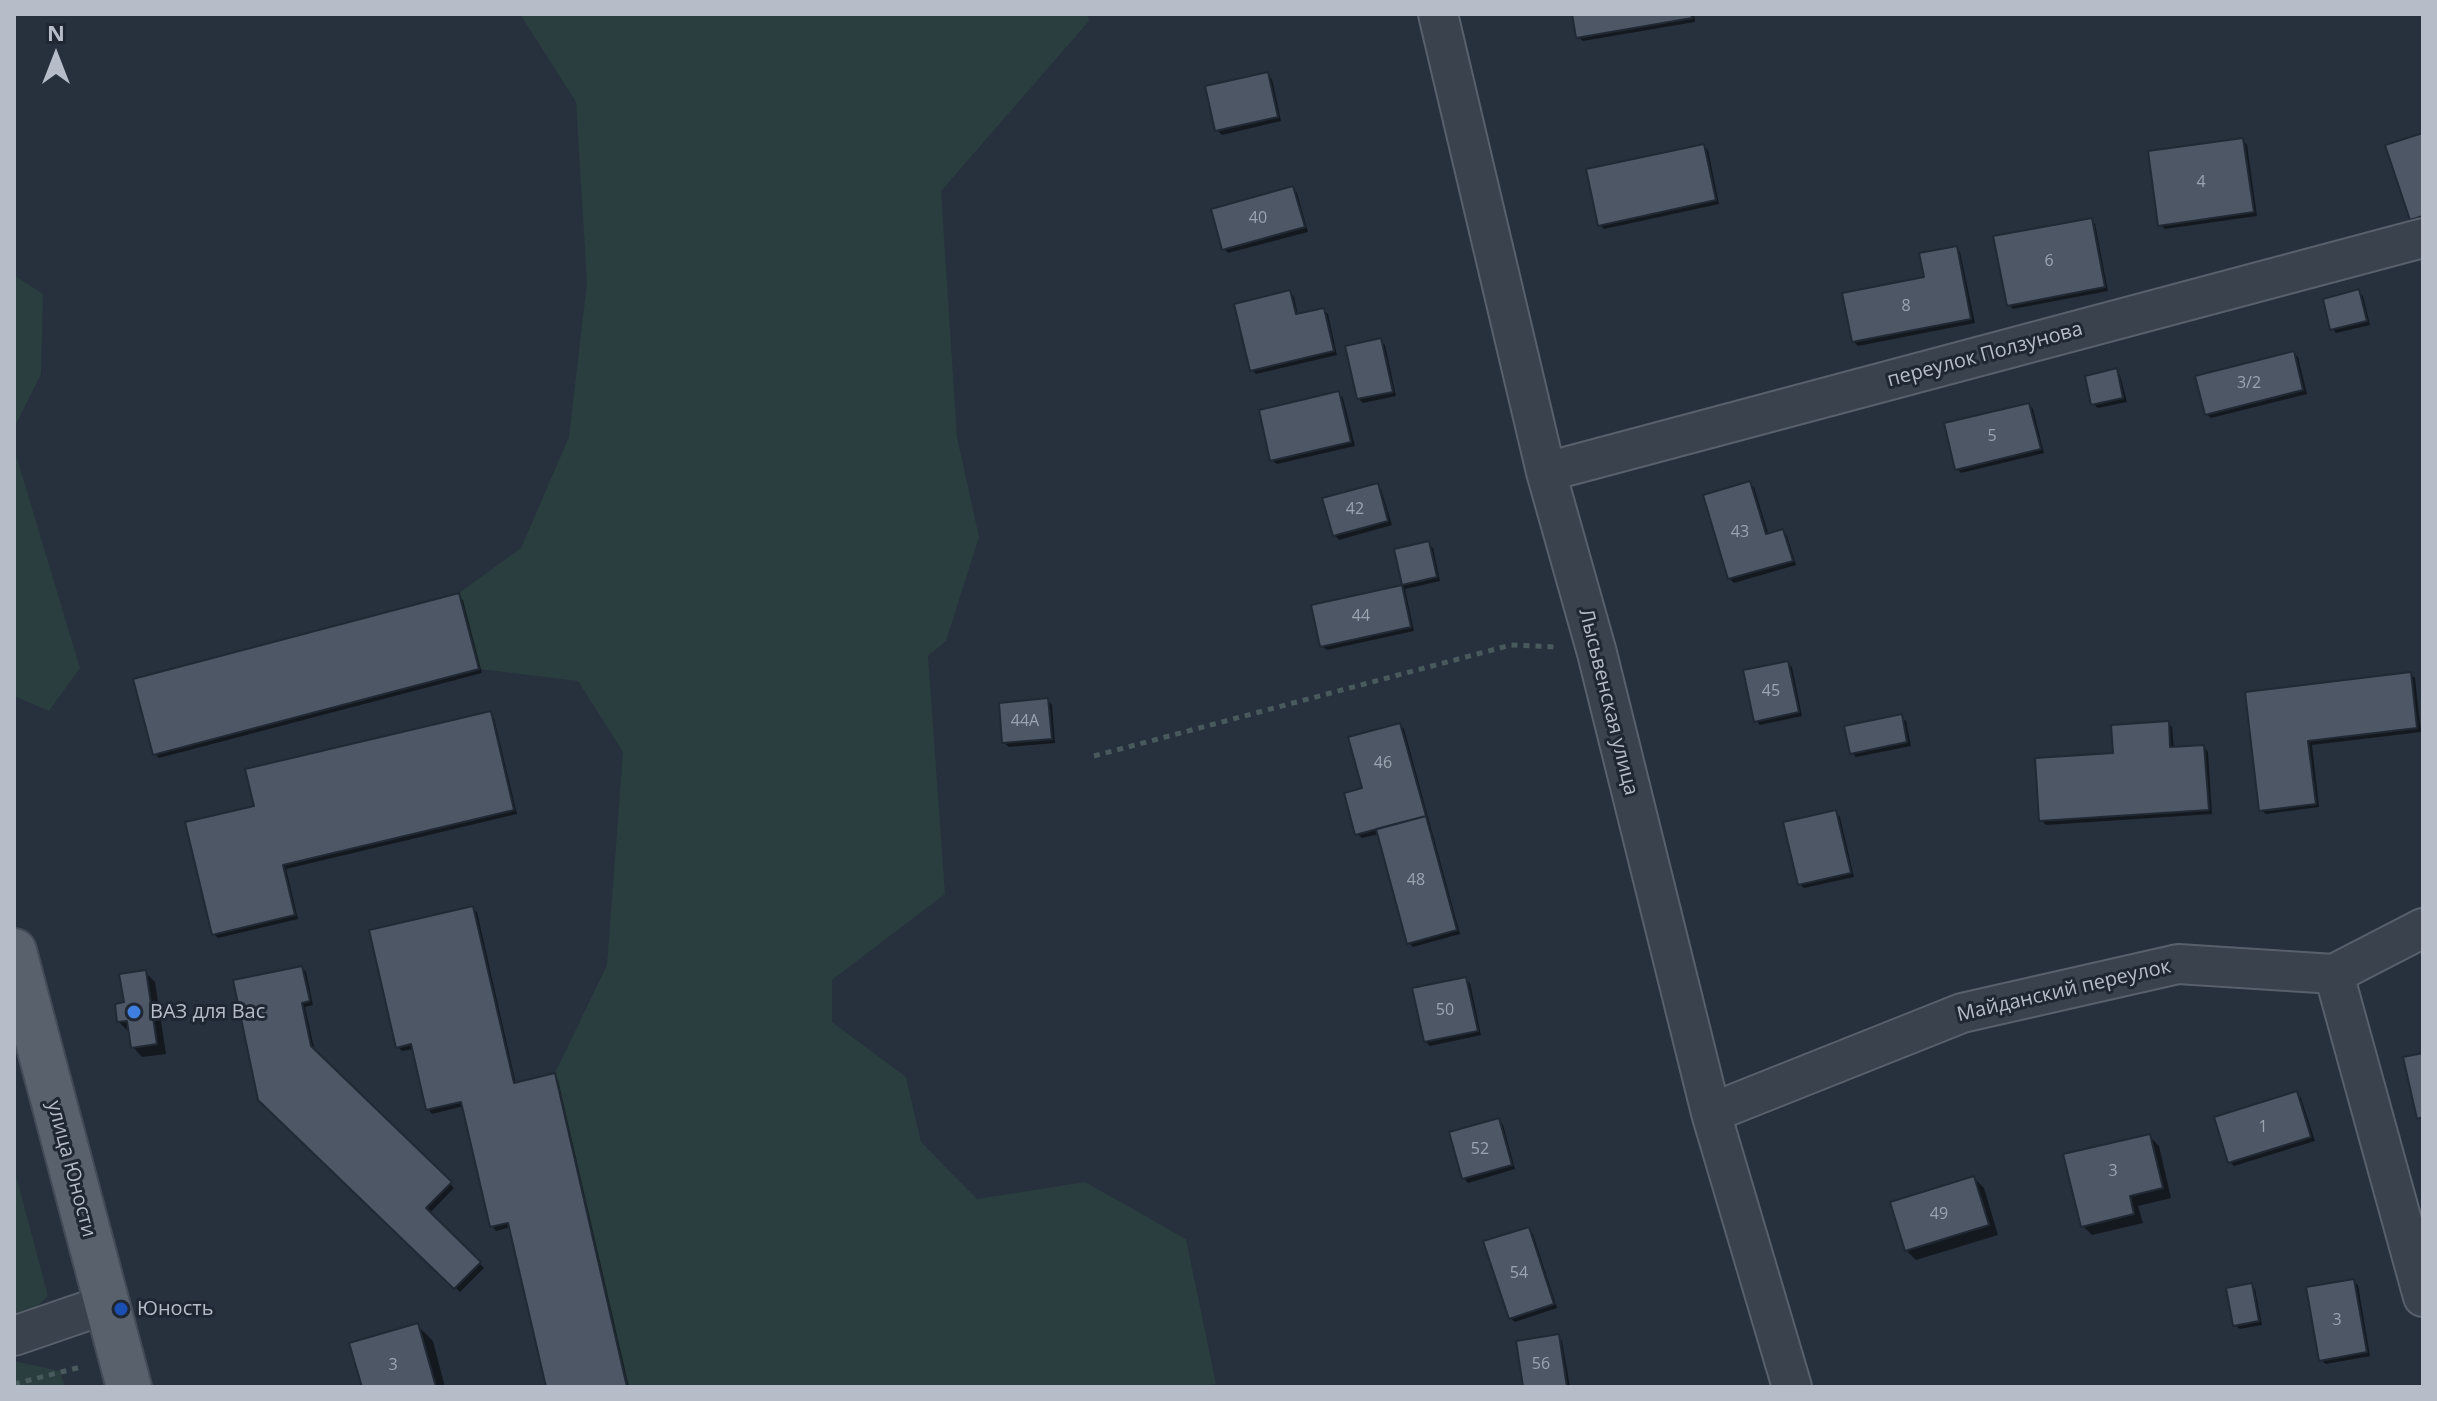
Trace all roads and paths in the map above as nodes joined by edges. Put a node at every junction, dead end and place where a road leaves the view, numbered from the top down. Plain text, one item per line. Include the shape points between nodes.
1 (1438, 14) edge
2 (2423, 238) edge
3 (1546, 472) junction
4 (1597, 653) junction
5 (1094, 756) dead end
6 (2423, 928) edge
7 (14, 951) edge
8 (2334, 974) junction
9 (1711, 1113) junction
10 (2423, 1297) edge
11 (107, 1304) junction
12 (14, 1336) edge
13 (125, 1372) edge
14 (14, 1384) edge
15 (1792, 1387) edge

1 - 3 street, Лысьвенская улица
2 - 3 street, переулок Ползунова
3 - 4 street, Лысьвенская улица
4 - 5 path via 1511,645
4 - 9 street, Лысьвенская улица
6 - 8 street
7 - 11 main road, улица Юности
8 - 9 street, Майданский переулок via 2178,964 1962,1013
8 - 10 street
9 - 15 street, Лысьвенская улица
11 - 12 street
11 - 13 main road, улица Юности
13 - 14 path

